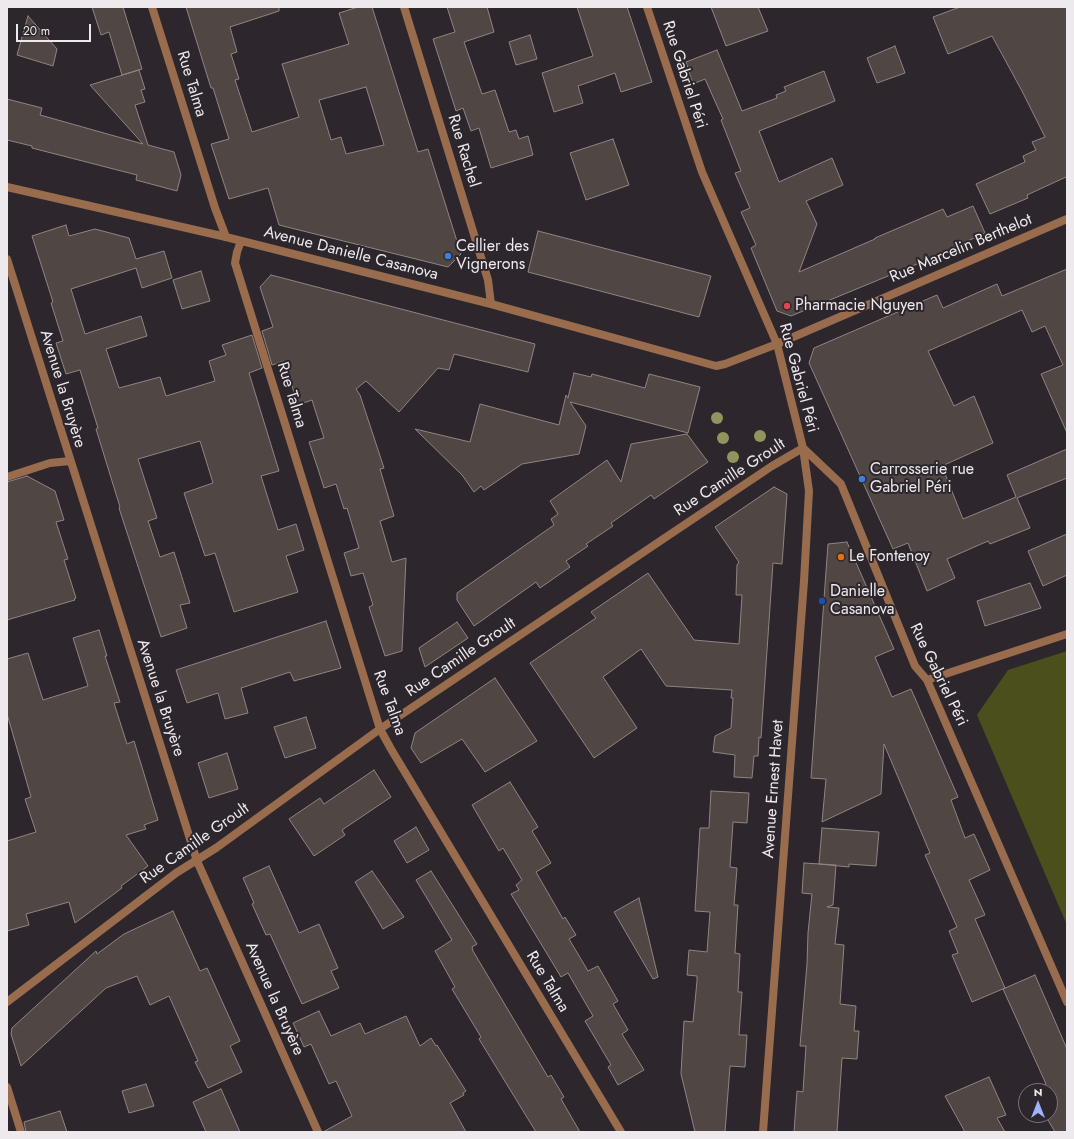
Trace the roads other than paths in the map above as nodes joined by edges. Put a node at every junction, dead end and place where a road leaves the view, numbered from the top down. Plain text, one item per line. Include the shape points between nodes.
1 (152, 7) edge
2 (404, 7) edge
3 (647, 7) edge
4 (7, 187) edge
5 (1065, 220) edge
6 (1067, 229) edge
7 (226, 237) junction
8 (241, 240) junction
9 (7, 259) edge
10 (491, 304) junction
11 (777, 344) junction
12 (803, 448) junction
13 (70, 461) junction
14 (7, 477) edge
15 (1067, 634) edge
16 (927, 680) junction
17 (380, 729) junction
18 (197, 861) junction
19 (7, 1002) edge
20 (1067, 1002) edge
21 (7, 1087) edge
22 (21, 1132) edge
23 (318, 1132) edge
24 (621, 1132) edge
25 (763, 1132) edge

1 - 7 street, Rue Talma
2 - 10 street, Rue Rachel via 488,280
3 - 11 street, Rue Gabriel Péri via 702,172
4 - 7 street, Avenue Danielle Casanova
5 - 6 street
5 - 11 street, Rue Marcelin Berthelot
7 - 8 street, Avenue Danielle Casanova
8 - 10 street, Avenue Danielle Casanova
8 - 17 street, Rue Talma via 236,263
9 - 13 street, Avenue la Bruyère
10 - 11 street, Avenue Danielle Casanova via 716,366
11 - 12 street, Rue Gabriel Péri
12 - 16 street, Rue Gabriel Péri via 841,484 915,666
12 - 17 street, Rue Camille Groult via 772,466
12 - 25 street, Avenue Ernest Havet via 809,491 804,581
13 - 14 street via 50,463
13 - 18 street, Avenue la Bruyère
15 - 16 street
16 - 20 street, Rue Gabriel Péri
17 - 18 street, Rue Camille Groult
17 - 24 street, Rue Talma
18 - 19 street, Rue Camille Groult via 176,872
18 - 23 street, Avenue la Bruyère
21 - 22 street

